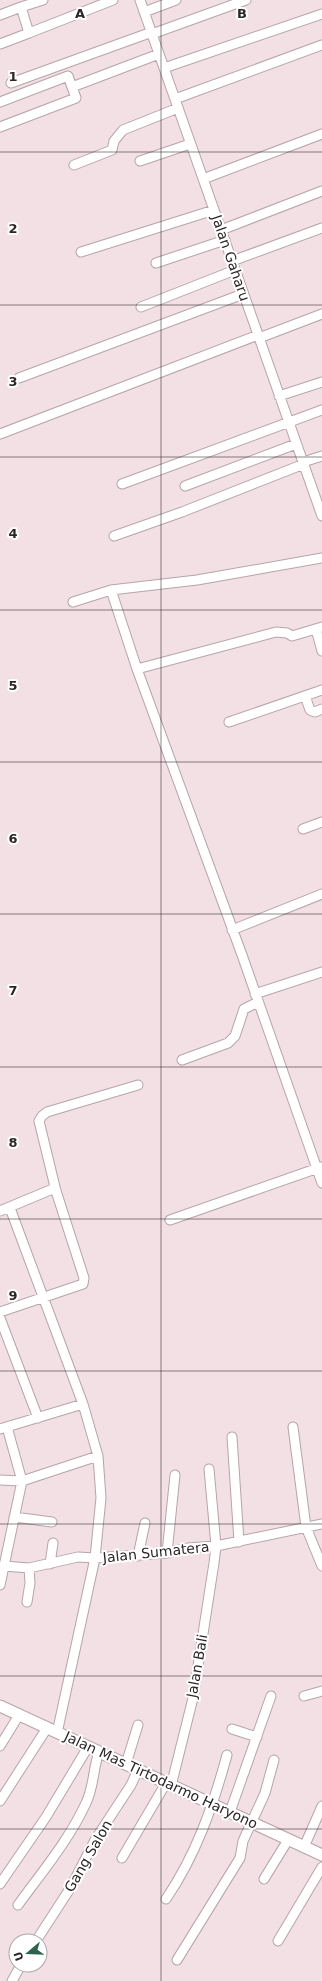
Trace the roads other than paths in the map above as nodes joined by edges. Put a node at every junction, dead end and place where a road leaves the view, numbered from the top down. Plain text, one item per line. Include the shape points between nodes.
1 (43, 0) edge
2 (113, 0) edge
3 (140, 0) edge
4 (176, 0) edge
5 (246, 0) edge
6 (21, 7) junction
7 (144, 12) junction
8 (322, 14) edge
9 (0, 16) edge
10 (29, 33) junction
11 (152, 33) junction
12 (0, 44) edge
13 (322, 45) edge
14 (159, 54) junction
15 (164, 68) junction
16 (11, 83) dead end
17 (72, 87) junction
18 (0, 102) edge
19 (177, 104) junction
20 (0, 127) edge
21 (322, 134) edge
22 (190, 144) junction
23 (140, 161) dead end
24 (74, 165) dead end
25 (203, 179) junction
26 (322, 191) edge
27 (214, 210) junction
28 (322, 228) edge
29 (221, 230) junction
30 (224, 240) junction
31 (81, 252) dead end
32 (232, 261) junction
33 (156, 263) dead end
34 (235, 270) junction
35 (243, 294) junction
36 (141, 307) dead end
37 (322, 314) edge
38 (258, 336) junction
39 (19, 378) dead end
40 (322, 382) edge
41 (279, 396) junction
42 (322, 410) edge
43 (289, 422) junction
44 (0, 434) edge
45 (296, 444) junction
46 (322, 456) edge
47 (303, 463) junction
48 (122, 484) dead end
49 (185, 486) dead end
50 (322, 516) edge
51 (114, 536) dead end
52 (322, 558) edge
53 (111, 590) junction
54 (73, 602) dead end
55 (319, 628) edge
56 (322, 651) edge
57 (137, 669) junction
58 (322, 690) edge
59 (305, 696) junction
60 (322, 709) edge
61 (229, 722) dead end
62 (322, 822) edge
63 (303, 829) dead end
64 (322, 894) edge
65 (232, 930) junction
66 (322, 972) edge
67 (256, 998) junction
68 (182, 1060) dead end
69 (138, 1085) dead end
70 (319, 1168) edge
71 (322, 1183) edge
72 (55, 1188) junction
73 (10, 1208) junction
74 (0, 1211) edge
75 (170, 1220) dead end
76 (42, 1298) junction
77 (0, 1312) edge
78 (0, 1318) edge
79 (83, 1404) junction
80 (38, 1418) junction
81 (293, 1427) dead end
82 (3, 1428) edge
83 (232, 1437) dead end
84 (98, 1456) junction
85 (209, 1470) dead end
86 (174, 1475) dead end
87 (0, 1480) edge
88 (22, 1481) junction
89 (14, 1516) junction
90 (52, 1522) dead end
91 (145, 1523) dead end
92 (322, 1524) edge
93 (306, 1527) junction
94 (240, 1542) junction
95 (53, 1543) dead end
96 (216, 1546) junction
97 (167, 1553) junction
98 (138, 1556) junction
99 (95, 1558) junction
100 (50, 1564) junction
101 (4, 1566) junction
102 (322, 1566) edge
103 (29, 1568) junction
104 (0, 1585) edge
105 (27, 1602) dead end
106 (322, 1691) edge
107 (271, 1696) dead end
108 (304, 1696) dead end
109 (0, 1706) edge
110 (19, 1715) junction
111 (138, 1725) dead end
112 (232, 1729) dead end
113 (52, 1730) junction
114 (257, 1737) junction
115 (0, 1746) edge
116 (88, 1747) junction
117 (99, 1752) junction
118 (227, 1755) dead end
119 (274, 1760) dead end
120 (126, 1764) junction
121 (138, 1770) junction
122 (169, 1784) junction
123 (0, 1801) edge
124 (213, 1804) junction
125 (322, 1806) edge
126 (230, 1812) junction
127 (252, 1822) junction
128 (288, 1840) junction
129 (304, 1847) junction
130 (322, 1855) edge
131 (122, 1858) dead end
132 (322, 1866) edge
133 (264, 1879) dead end
134 (0, 1884) edge
135 (166, 1899) dead end
136 (18, 1905) dead end
137 (41, 1933) edge
138 (278, 1940) dead end
139 (177, 1960) dead end

1 - 6 street
2 - 10 street
3 - 7 street, Jalan Gaharu
4 - 7 street
5 - 11 street
6 - 9 street
6 - 10 street
7 - 11 street, Jalan Gaharu
8 - 15 street
10 - 12 street
11 - 14 street, Jalan Gaharu
11 - 16 street
13 - 19 street
14 - 15 street, Jalan Gaharu
14 - 17 street
15 - 19 street, Jalan Gaharu
17 - 18 street via 68,76
17 - 20 street via 76,98
19 - 22 street, Jalan Gaharu
19 - 24 street via 123,130 114,141 112,150
21 - 25 street
22 - 23 street
22 - 25 street, Jalan Gaharu
25 - 27 street, Jalan Gaharu
26 - 29 street
27 - 29 street, Jalan Gaharu
27 - 31 street
28 - 32 street
29 - 30 street, Jalan Gaharu
30 - 32 street, Jalan Gaharu
30 - 33 street
32 - 34 street, Jalan Gaharu
34 - 35 street, Jalan Gaharu
34 - 36 street
35 - 38 street, Jalan Gaharu
35 - 39 street
37 - 38 street
38 - 41 street, Jalan Gaharu
38 - 44 street
40 - 41 street
41 - 43 street, Jalan Gaharu
42 - 43 street
43 - 45 street, Jalan Gaharu
43 - 48 street
45 - 47 street, Jalan Gaharu
45 - 49 street
46 - 47 street
47 - 50 street, Jalan Gaharu
47 - 51 street via 182,512
52 - 53 street via 197,580
53 - 54 street
53 - 57 street
55 - 56 street
55 - 57 street via 292,636 276,632
57 - 65 street
58 - 59 street
59 - 60 street via 310,710 315,712
59 - 61 street
62 - 63 street
64 - 65 street
65 - 67 street
66 - 67 street
67 - 68 street via 244,1009 235,1036 228,1043
67 - 70 street
69 - 72 street via 64,1106 42,1116 40,1122
70 - 71 street
70 - 75 street
72 - 73 street
72 - 76 street via 84,1278 83,1284
73 - 74 street
73 - 76 street
76 - 77 street
76 - 79 street
78 - 80 street
79 - 80 street
79 - 84 street
80 - 82 street
81 - 93 street
82 - 88 street
83 - 94 street
84 - 88 street
84 - 99 street via 101,1498
85 - 96 street, Jalan Bali
86 - 97 street
87 - 88 street
88 - 89 street
89 - 90 street
89 - 101 street
91 - 98 street
92 - 93 street, Jalan Sumatera
93 - 94 street, Jalan Sumatera
93 - 102 street
94 - 96 street, Jalan Sumatera
95 - 100 street
96 - 97 street, Jalan Sumatera
96 - 122 street, Jalan Bali via 193,1698
97 - 98 street, Jalan Sumatera
98 - 99 street, Jalan Sumatera
99 - 100 street via 78,1557
99 - 113 street, Jalan Sumatera
100 - 103 street
101 - 103 street
101 - 104 street
103 - 105 street
106 - 108 street
107 - 114 street
109 - 110 street, Jalan Mas Tirtodarmo Haryono
110 - 113 street, Jalan Mas Tirtodarmo Haryono
110 - 115 street
111 - 120 street
112 - 114 street
113 - 116 street, Jalan Mas Tirtodarmo Haryono
113 - 123 street
114 - 126 street
116 - 117 street, Jalan Mas Tirtodarmo Haryono
116 - 134 street via 46,1817
117 - 120 street, Jalan Mas Tirtodarmo Haryono
117 - 136 street via 87,1801 73,1828
118 - 124 street
119 - 127 street via 265,1793
120 - 121 street, Jalan Mas Tirtodarmo Haryono
121 - 122 street, Jalan Mas Tirtodarmo Haryono
121 - 137 street, Gang Salon via 131,1786 95,1840 71,1887
122 - 124 street, Jalan Mas Tirtodarmo Haryono
122 - 131 street, Jalan Bali
124 - 126 street, Jalan Mas Tirtodarmo Haryono
124 - 135 street via 192,1856
125 - 129 street
126 - 127 street, Jalan Mas Tirtodarmo Haryono
127 - 128 street, Jalan Mas Tirtodarmo Haryono
127 - 139 street via 243,1841 240,1858
128 - 129 street, Jalan Mas Tirtodarmo Haryono
128 - 133 street
129 - 130 street, Jalan Mas Tirtodarmo Haryono
132 - 138 street

